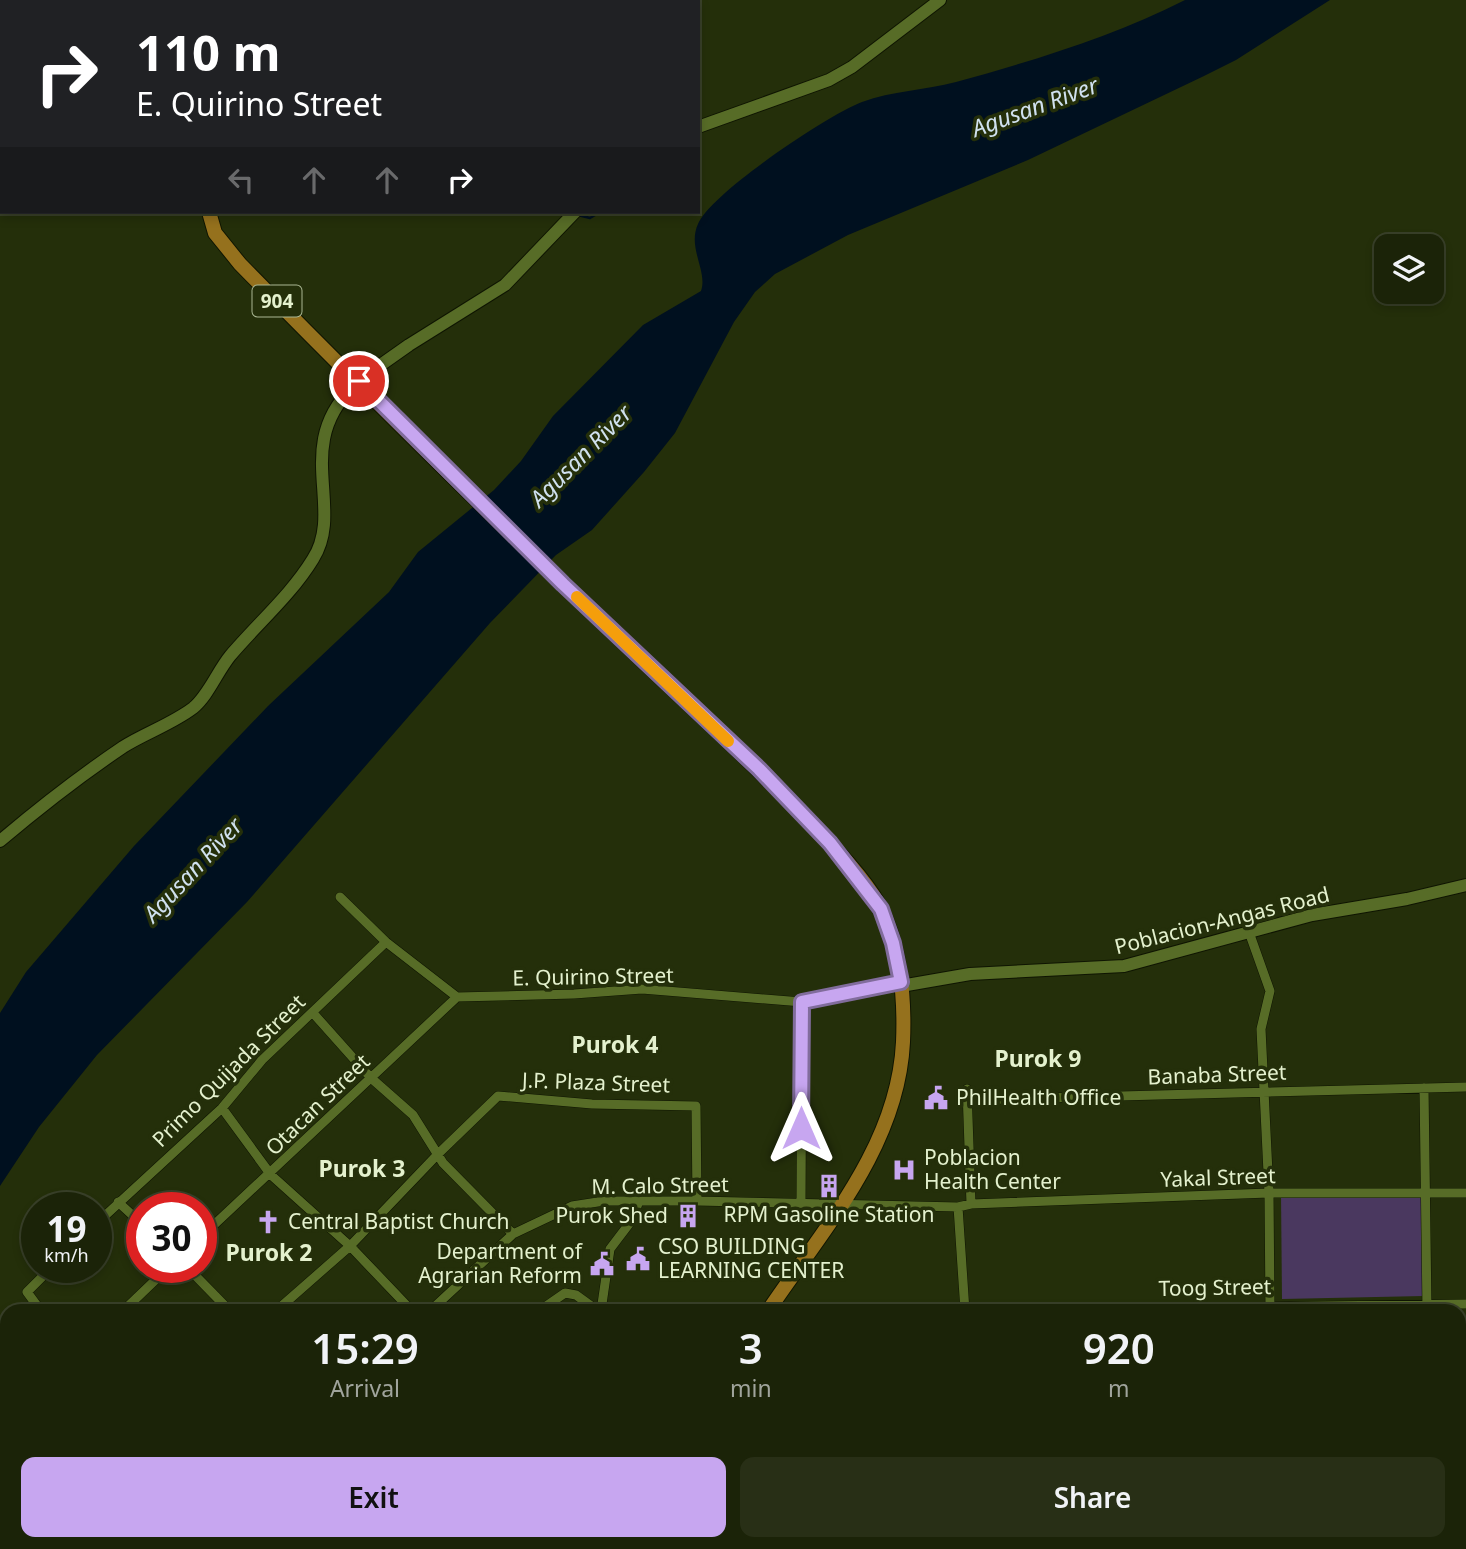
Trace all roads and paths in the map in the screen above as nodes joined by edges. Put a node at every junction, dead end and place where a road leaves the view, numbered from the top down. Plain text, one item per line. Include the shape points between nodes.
1 (940, 0) edge
2 (700, 126) edge
3 (210, 214) edge
4 (573, 214) edge
5 (344, 366) junction
6 (372, 371) junction
7 (359, 381) junction
8 (347, 392) junction
9 (374, 396) junction
10 (0, 841) edge
11 (1466, 885) edge
12 (340, 897) dead end
13 (1249, 932) junction
14 (386, 942) junction
15 (901, 984) junction
16 (457, 997) junction
17 (802, 1002) junction
18 (313, 1013) junction
19 (370, 1078) junction
20 (1466, 1087) edge
21 (1424, 1088) junction
22 (967, 1089) dead end
23 (1264, 1091) junction
24 (968, 1100) junction
25 (222, 1108) junction
26 (438, 1154) junction
27 (271, 1174) junction
28 (1269, 1193) junction
29 (1425, 1194) junction
30 (1466, 1194) edge
31 (639, 1201) junction
32 (696, 1201) junction
33 (118, 1202) junction
34 (801, 1203) junction
35 (843, 1203) junction
36 (971, 1204) junction
37 (958, 1207) junction
38 (112, 1208) edge
39 (126, 1209) edge
40 (217, 1223) edge
41 (513, 1234) junction
42 (350, 1247) junction
43 (36, 1283) edge
44 (152, 1283) edge
45 (203, 1283) edge
46 (36, 1304) edge
47 (130, 1304) edge
48 (223, 1304) edge
49 (284, 1304) edge
50 (405, 1304) edge
51 (438, 1304) edge
52 (549, 1304) edge
53 (590, 1304) edge
54 (601, 1304) edge
55 (773, 1304) edge
56 (965, 1304) edge
57 (1270, 1304) edge
58 (1427, 1304) edge

1 - 2 street via 829,80
3 - 5 main road, 904 via 225,247
4 - 6 street via 506,285
5 - 6 main road
5 - 7 main road, 904
5 - 8 main road
6 - 7 street
6 - 9 main road
7 - 8 street
7 - 9 main road, 904
8 - 9 main road
8 - 10 street via 333,416 320,459 322,539 301,576 232,654 194,707 123,747
9 - 15 main road, 904 via 830,843 881,909
11 - 13 street, Poblacion-Angas Road
12 - 14 street
13 - 15 street, Poblacion-Angas Road via 1124,967 970,974
13 - 23 street via 1270,991 1261,1029
14 - 16 street
14 - 18 street, Primo Quijada Street
15 - 17 street, E. Quirino Street
15 - 35 main road, 904 via 903,1042 895,1094 874,1149
16 - 17 street, E. Quirino Street via 642,989
16 - 19 street, Otacan Street
17 - 34 street
18 - 19 street
18 - 25 street, Primo Quijada Street via 262,1060
19 - 26 street via 413,1115
19 - 27 street, Otacan Street
20 - 21 street, Banaba Street
21 - 23 street, Banaba Street
21 - 29 street
22 - 24 street
23 - 24 street, Banaba Street
23 - 28 street
24 - 36 street
25 - 27 street
25 - 33 street, Primo Quijada Street
26 - 32 street, J.P. Plaza Street via 498,1096 592,1104 690,1104 696,1106 697,1114
26 - 41 street
26 - 42 street, J.P. Plaza Street
27 - 40 street, Otacan Street
27 - 42 street
28 - 29 street, Yakal Street
28 - 36 street, Yakal Street
28 - 57 street
29 - 30 street, Yakal Street
29 - 58 street
31 - 32 street, M. Calo Street
31 - 41 street, M. Calo Street via 572,1206
31 - 54 street via 632,1220 610,1248
32 - 34 street, M. Calo Street
33 - 38 street, Primo Quijada Street
33 - 39 street
34 - 35 street, M. Calo Street
35 - 37 street
35 - 55 main road, 904
36 - 37 street, Yakal Street
37 - 56 street
41 - 51 street, M. Calo Street
42 - 49 street, J.P. Plaza Street
42 - 50 street
43 - 46 street via 27,1292
44 - 47 street
45 - 48 street
52 - 53 street via 565,1293

